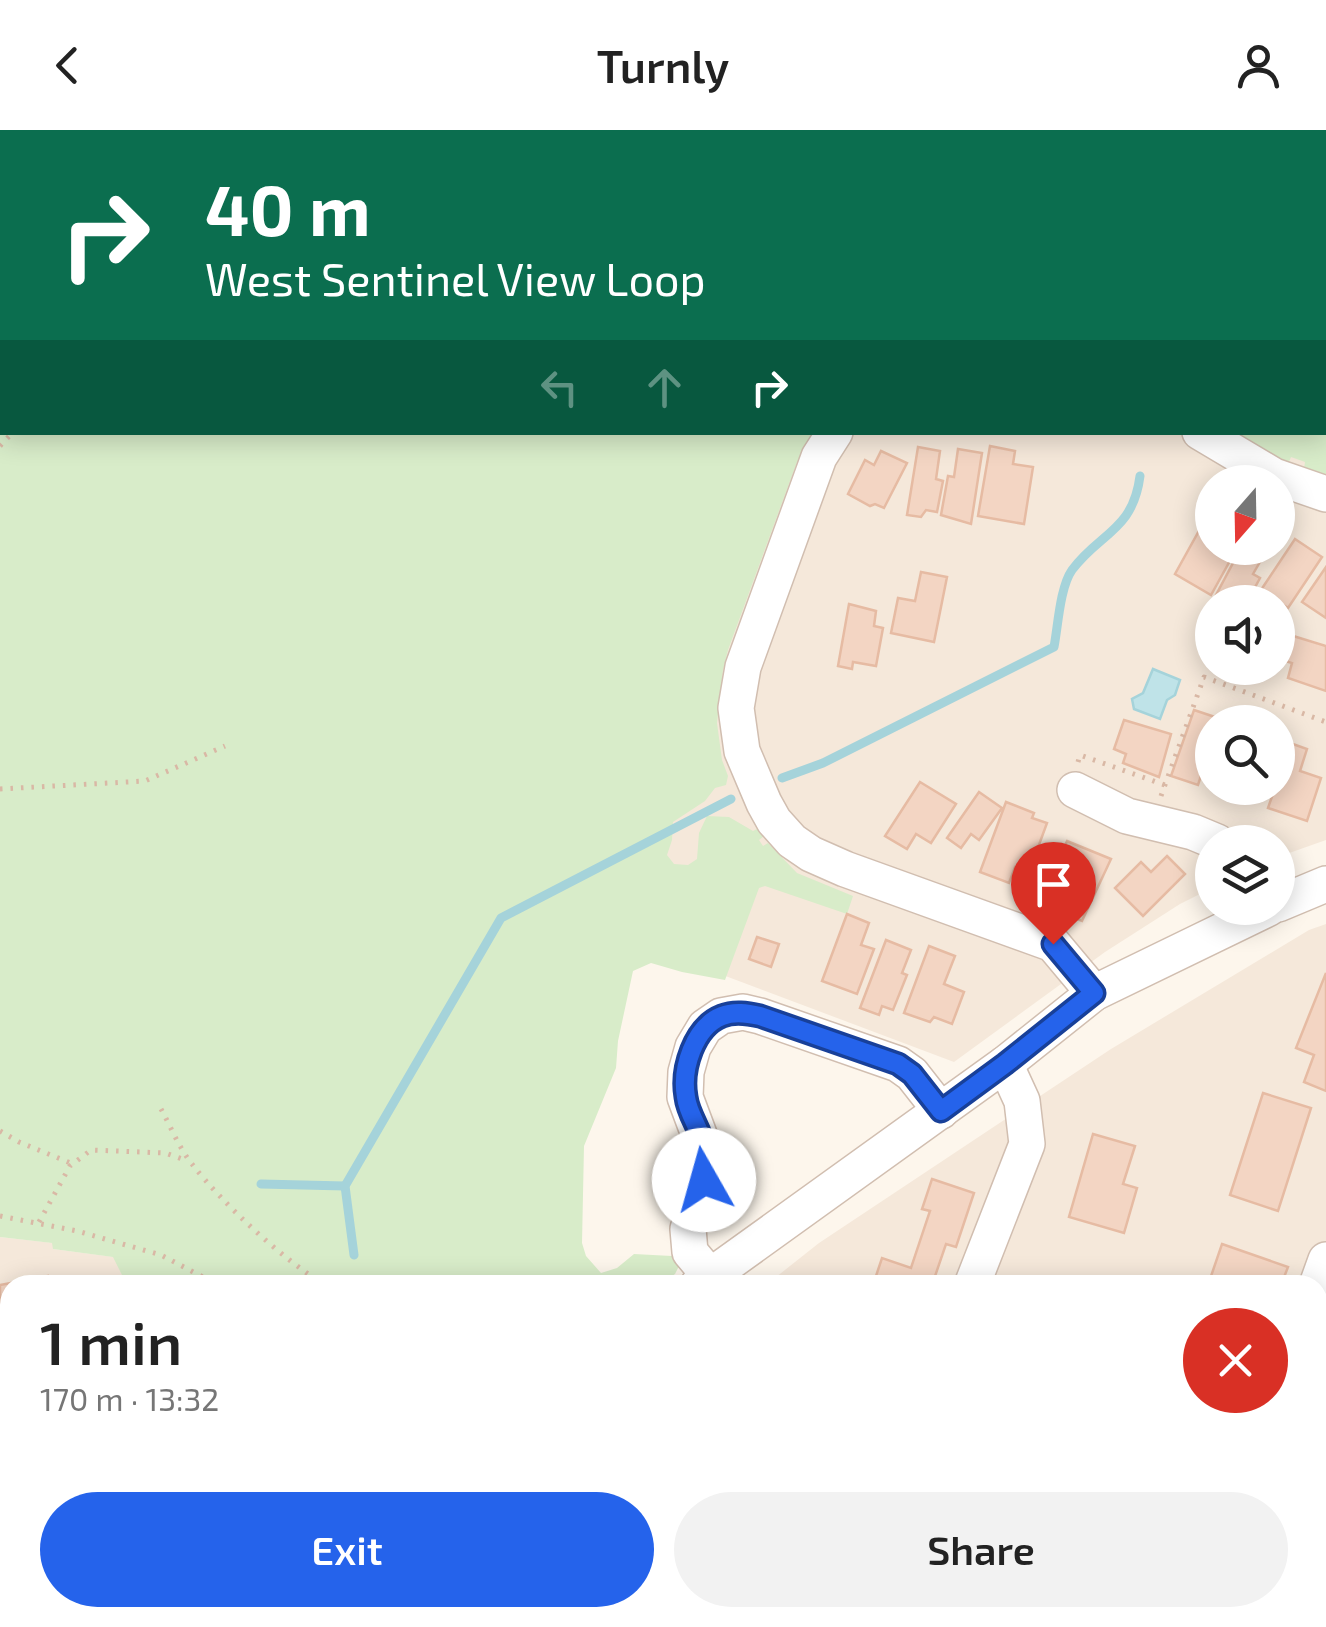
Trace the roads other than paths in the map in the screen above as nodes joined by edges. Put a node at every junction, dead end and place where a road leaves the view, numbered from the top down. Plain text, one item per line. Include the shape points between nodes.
1 (833, 435) edge
2 (1205, 435) edge
3 (1326, 494) edge
4 (1075, 790) dead end
5 (1195, 832) edge
6 (1326, 884) edge
7 (1295, 896) edge
8 (1231, 925) edge
9 (1094, 993) junction
10 (1005, 1064) junction
11 (941, 1111) junction
12 (701, 1275) edge
13 (712, 1275) edge
14 (976, 1275) edge

1 - 9 street via 819,457 739,686 742,751 764,803 792,841 811,854 1053,944
2 - 3 street via 1274,476
4 - 5 street via 1126,816
6 - 7 street
8 - 9 street
9 - 10 street
10 - 11 street
10 - 14 street via 1022,1100 1028,1144
11 - 12 street via 898,1064 760,1016 721,1016 692,1047 686,1072 686,1097 704,1148 704,1180 688,1230
11 - 13 street

